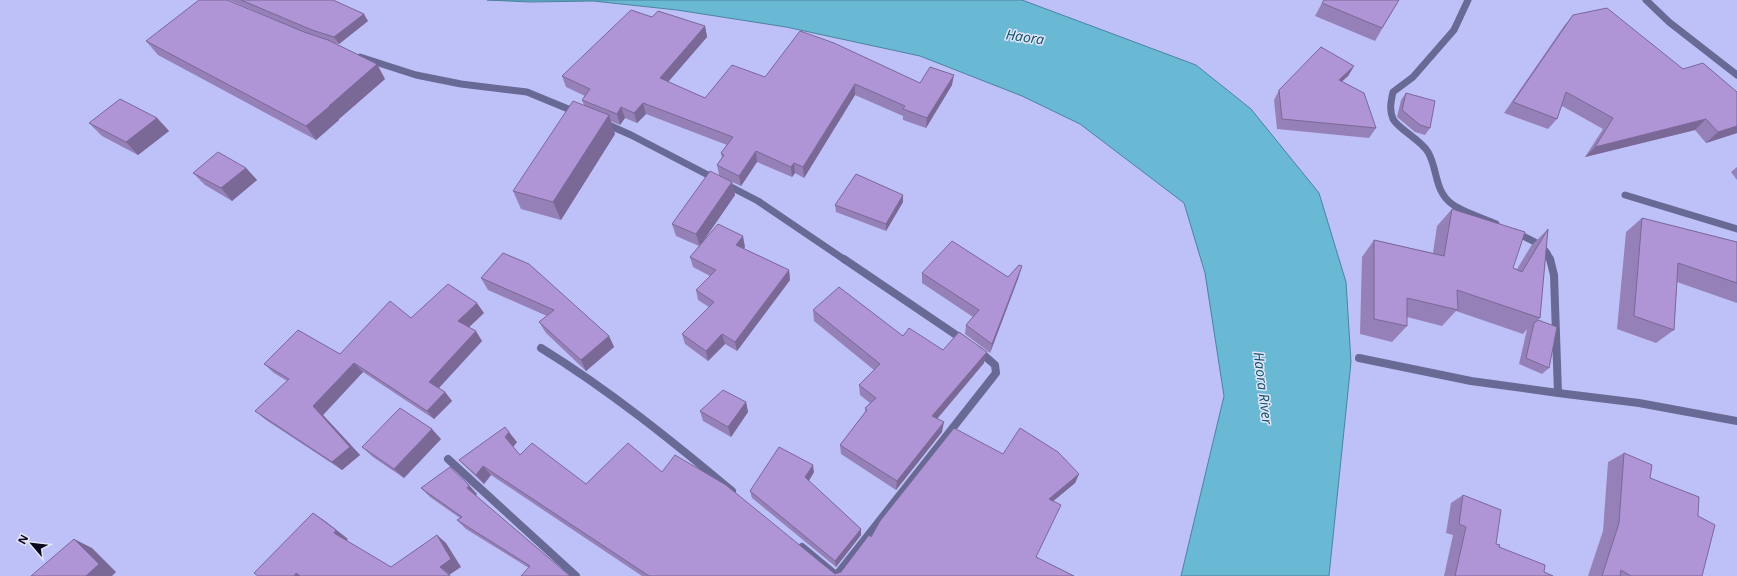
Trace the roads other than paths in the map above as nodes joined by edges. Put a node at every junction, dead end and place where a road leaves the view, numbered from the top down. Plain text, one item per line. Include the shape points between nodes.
1 (1468, 0) edge
2 (1646, 0) edge
3 (349, 54) edge
4 (1737, 75) edge
5 (1625, 195) dead end
6 (1737, 229) edge
7 (541, 348) dead end
8 (1359, 358) dead end
9 (1558, 393) junction
10 (1737, 421) edge
11 (448, 459) dead end
12 (740, 497) edge
13 (794, 541) edge
14 (576, 576) edge
15 (837, 576) edge

1 - 9 street via 1454,30 1413,77 1393,92 1390,108 1393,120 1424,145 1429,153 1438,185 1452,204 1530,238 1548,253 1554,275
2 - 4 street via 1669,22
3 - 15 street via 416,75 461,84 527,92 631,135 758,201 977,349 995,366 996,373
5 - 6 street
7 - 12 street via 656,428
8 - 9 street via 1471,381
9 - 10 street via 1639,403
11 - 14 street
13 - 15 street

